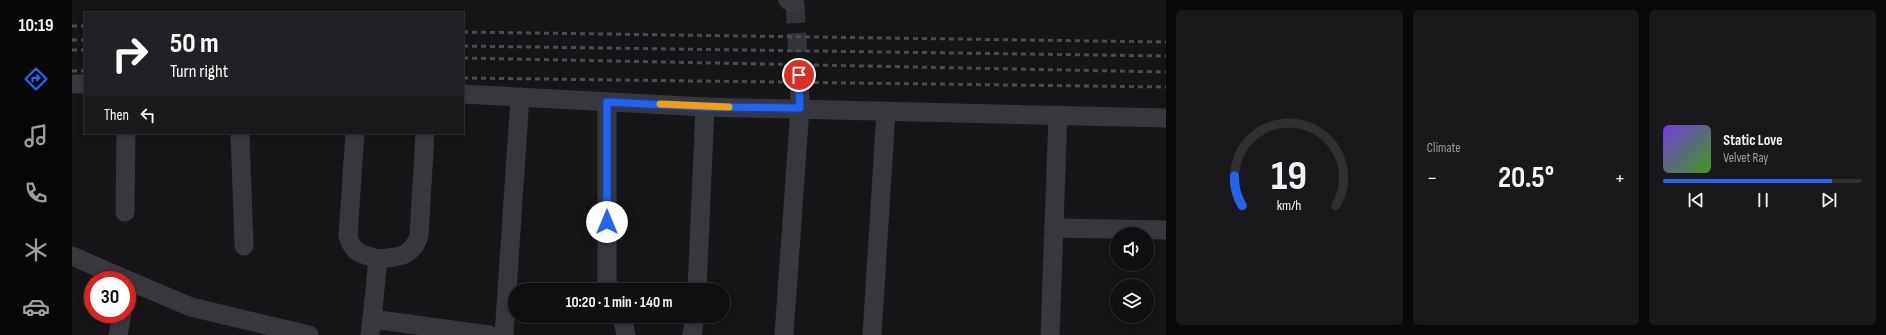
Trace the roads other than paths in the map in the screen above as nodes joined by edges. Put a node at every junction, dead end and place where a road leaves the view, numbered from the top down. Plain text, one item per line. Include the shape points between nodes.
1 (799, 75) tunnel mouth
2 (72, 84) edge
3 (84, 84) edge
4 (464, 94) edge
5 (520, 97) junction
6 (607, 102) junction
7 (705, 107) junction
8 (800, 108) junction
9 (886, 111) junction
10 (1058, 115) junction
11 (1166, 118) edge
12 (126, 134) edge
13 (240, 134) edge
14 (355, 134) edge
15 (425, 134) edge
16 (125, 212) dead end
17 (1054, 228) junction
18 (1166, 230) edge
19 (244, 246) dead end
20 (72, 256) edge
21 (378, 259) junction
22 (105, 271) edge
23 (608, 283) edge
24 (697, 283) edge
25 (136, 285) edge
26 (120, 323) edge
27 (623, 323) edge
28 (694, 323) edge
29 (371, 327) edge
30 (118, 335) edge
31 (309, 335) edge
32 (486, 335) edge
33 (504, 335) edge
34 (626, 335) edge
35 (692, 335) edge
36 (784, 335) edge
37 (872, 335) edge
38 (1050, 335) edge

1 - 8 street
2 - 3 street
4 - 5 street
5 - 6 street
5 - 33 street
6 - 7 street
6 - 23 street
7 - 8 street
7 - 24 street
8 - 9 street
8 - 36 street
9 - 10 street
9 - 37 street
10 - 11 street
10 - 17 street
12 - 16 street
13 - 19 street
14 - 21 street via 348,236 350,246 358,252
15 - 21 street via 419,236 415,246 408,253 399,257
17 - 18 street
17 - 38 street
20 - 22 street
21 - 29 street
25 - 31 street via 191,307
26 - 30 street
27 - 34 street
28 - 35 street
29 - 32 street

